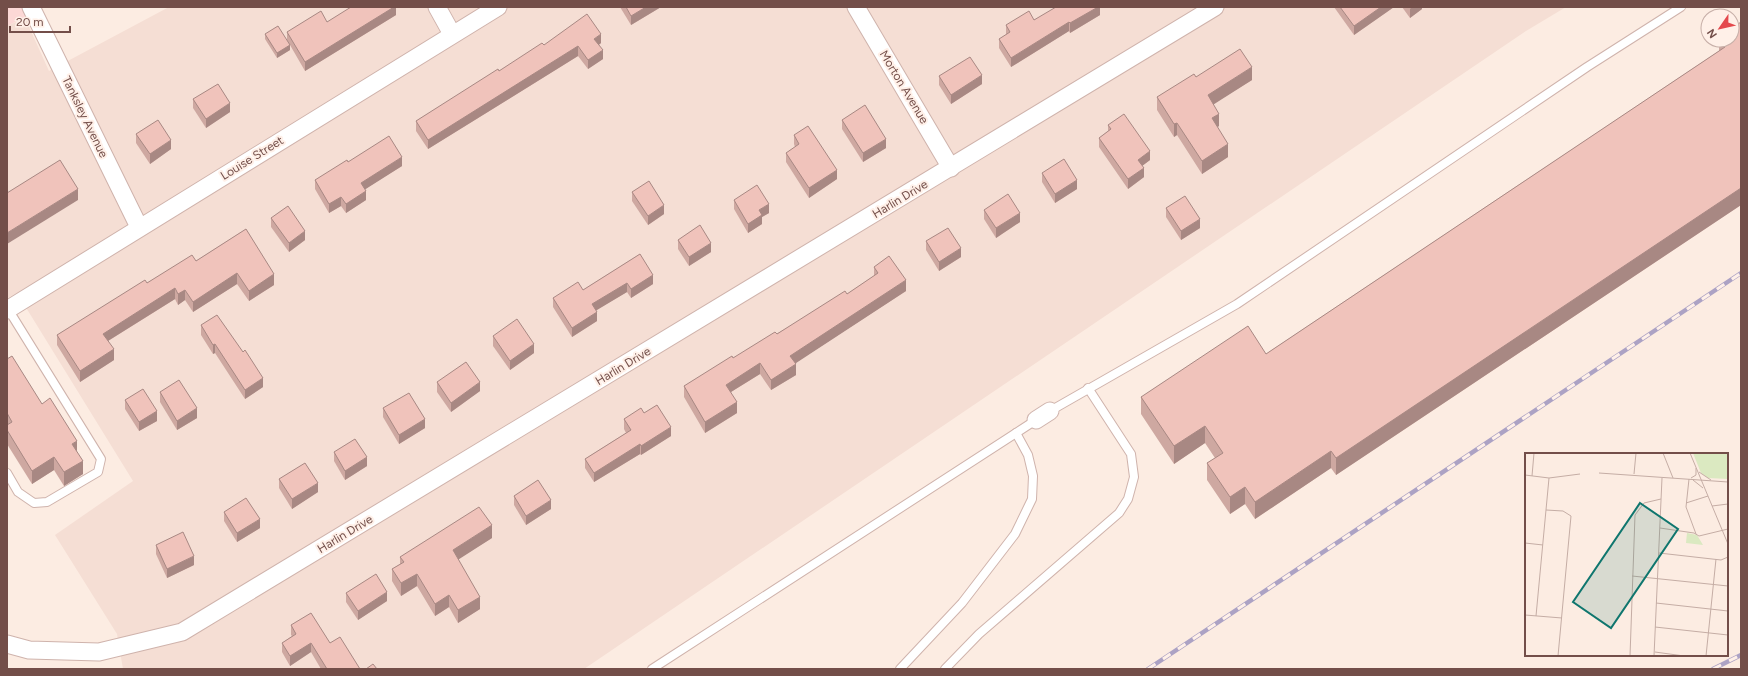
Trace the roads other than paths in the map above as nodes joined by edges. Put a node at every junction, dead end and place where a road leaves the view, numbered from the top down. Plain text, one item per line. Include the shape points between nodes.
1 (31, 7) edge
2 (437, 7) edge
3 (498, 7) edge
4 (856, 7) edge
5 (1215, 7) edge
6 (1681, 7) edge
7 (452, 34) junction
8 (952, 168) junction
9 (139, 227) junction
10 (7, 310) edge
11 (1088, 388) junction
12 (1050, 411) joint
13 (1036, 420) joint
14 (1016, 433) junction
15 (7, 473) edge
16 (7, 644) edge
17 (652, 669) edge
18 (900, 669) edge
19 (945, 669) edge

1 - 9 street, Tanksley Avenue
2 - 7 street
3 - 7 street, Louise Street
4 - 8 street, Morton Avenue
5 - 8 street, Harlin Drive
6 - 11 lane via 1581,71 1237,304
7 - 9 street, Louise Street
8 - 16 street, Harlin Drive via 182,632 99,652 29,650
9 - 10 street, Louise Street
10 - 15 lane via 101,459 98,472 48,502 34,503 29,500 18,492
11 - 12 lane
11 - 19 lane via 1131,454 1134,477 1128,499 1119,513 979,634
12 - 13 street
13 - 14 lane
14 - 17 lane
14 - 18 lane via 1028,455 1033,476 1032,500 1015,534 962,603

